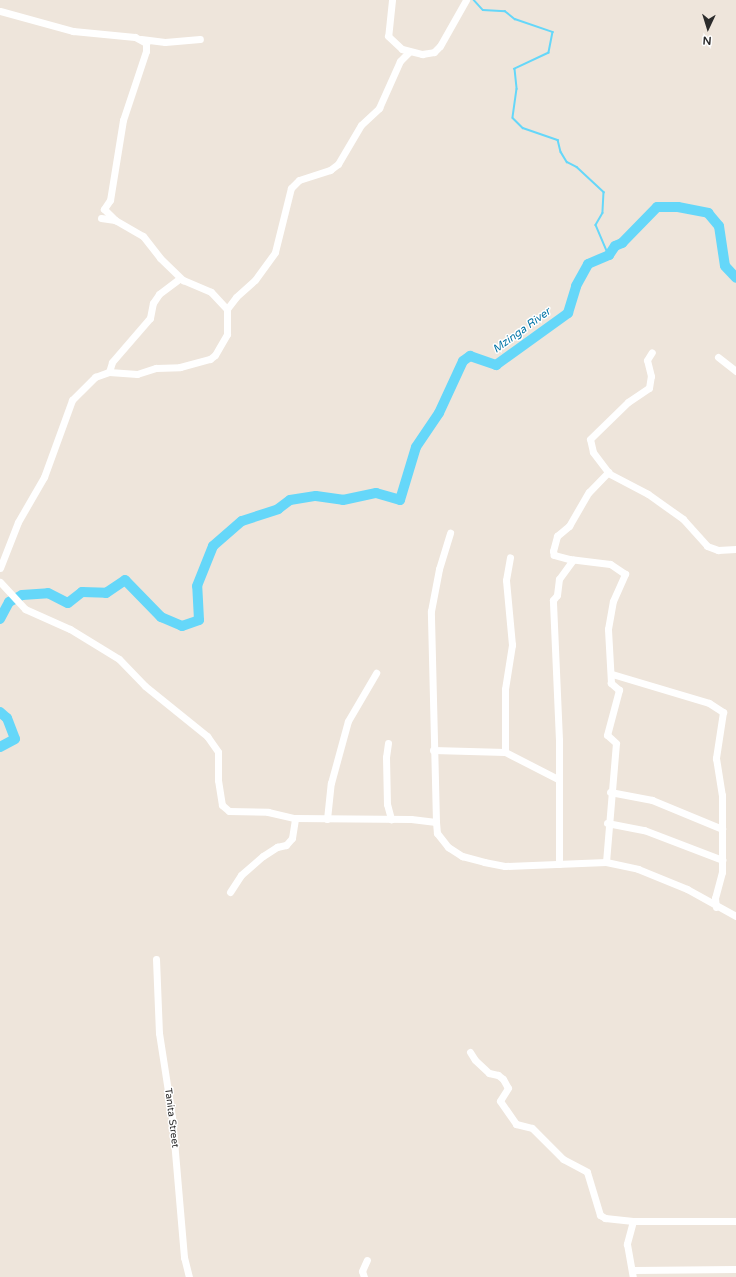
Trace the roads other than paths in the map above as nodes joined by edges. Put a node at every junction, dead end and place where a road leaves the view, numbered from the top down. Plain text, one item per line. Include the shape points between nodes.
1 (392, 0) edge
2 (466, 0) edge
3 (0, 11) edge
4 (141, 39) junction
5 (200, 39) dead end
6 (409, 52) junction
7 (101, 218) dead end
8 (115, 220) junction
9 (180, 278) junction
10 (227, 309) junction
11 (652, 352) dead end
12 (718, 357) dead end
13 (736, 371) edge
14 (109, 372) junction
15 (608, 473) junction
16 (450, 533) dead end
17 (736, 549) edge
18 (510, 557) dead end
19 (573, 560) junction
20 (0, 568) edge
21 (0, 582) edge
22 (376, 673) dead end
23 (612, 674) junction
24 (388, 743) dead end
25 (433, 750) junction
26 (505, 752) junction
27 (558, 779) junction
28 (610, 792) junction
29 (295, 818) junction
30 (327, 819) junction
31 (391, 819) junction
32 (436, 822) junction
33 (608, 823) junction
34 (722, 829) junction
35 (722, 860) junction
36 (606, 862) junction
37 (559, 864) junction
38 (230, 892) dead end
39 (716, 907) junction
40 (736, 916) edge
41 (156, 959) dead end
42 (470, 1052) dead end
43 (633, 1221) junction
44 (736, 1221) edge
45 (367, 1260) dead end
46 (736, 1269) edge
47 (633, 1274) edge
48 (189, 1277) edge
49 (364, 1277) edge

1 - 6 street via 388,36
2 - 6 street via 440,46 429,54
3 - 4 street via 73,31
4 - 5 street via 165,42
4 - 8 street via 146,43 146,51 123,120 115,178 110,200 104,209
6 - 10 street via 400,61 379,108 361,125 338,164 330,170 299,180 291,188 275,252 255,280
7 - 8 street
8 - 9 street via 143,236
9 - 10 street via 211,292
9 - 14 street via 159,294 153,303 150,318 112,362
10 - 14 street via 227,334 210,359 180,367 156,368 137,374
11 - 15 street via 647,360 651,376 650,388 628,402 590,439 590,446
12 - 13 street
14 - 20 street via 95,377 72,400 44,477 18,522
15 - 17 street via 648,494 683,519 707,546 718,550
15 - 19 street via 589,492 569,526 556,538 553,554
16 - 25 street via 439,569 431,611
18 - 26 street via 506,580 512,645 505,689
19 - 23 street via 610,564 625,574 608,616 608,654
19 - 27 street via 559,579 557,595 553,600
21 - 29 street via 21,605 110,652 144,686 208,736 218,752 218,780 222,805 228,811 268,812
22 - 30 street via 348,721 331,782
23 - 28 street via 611,683 619,690 607,735 616,743
23 - 34 street via 709,703 723,712 716,758 722,795
24 - 31 street via 387,804
25 - 26 street
25 - 32 street
26 - 27 street
27 - 37 street
28 - 33 street
28 - 34 street via 652,800
29 - 30 street
29 - 38 street via 292,838 286,845 277,847 263,856 241,875
30 - 31 street
31 - 32 street
32 - 37 street via 437,833 448,847 462,856 505,866
33 - 35 street via 644,830
33 - 36 street
34 - 35 street
35 - 39 street via 715,898
36 - 37 street
36 - 39 street via 638,869 686,889
39 - 40 street
41 - 48 street, Tanita Street via 159,1033 172,1117 184,1257
42 - 43 street via 474,1060 489,1073 503,1079 508,1088 500,1101 516,1124 532,1128 563,1159 587,1172 596,1209 600,1215 605,1218
43 - 44 street
43 - 47 street via 627,1244
45 - 49 street via 362,1272
46 - 47 street

